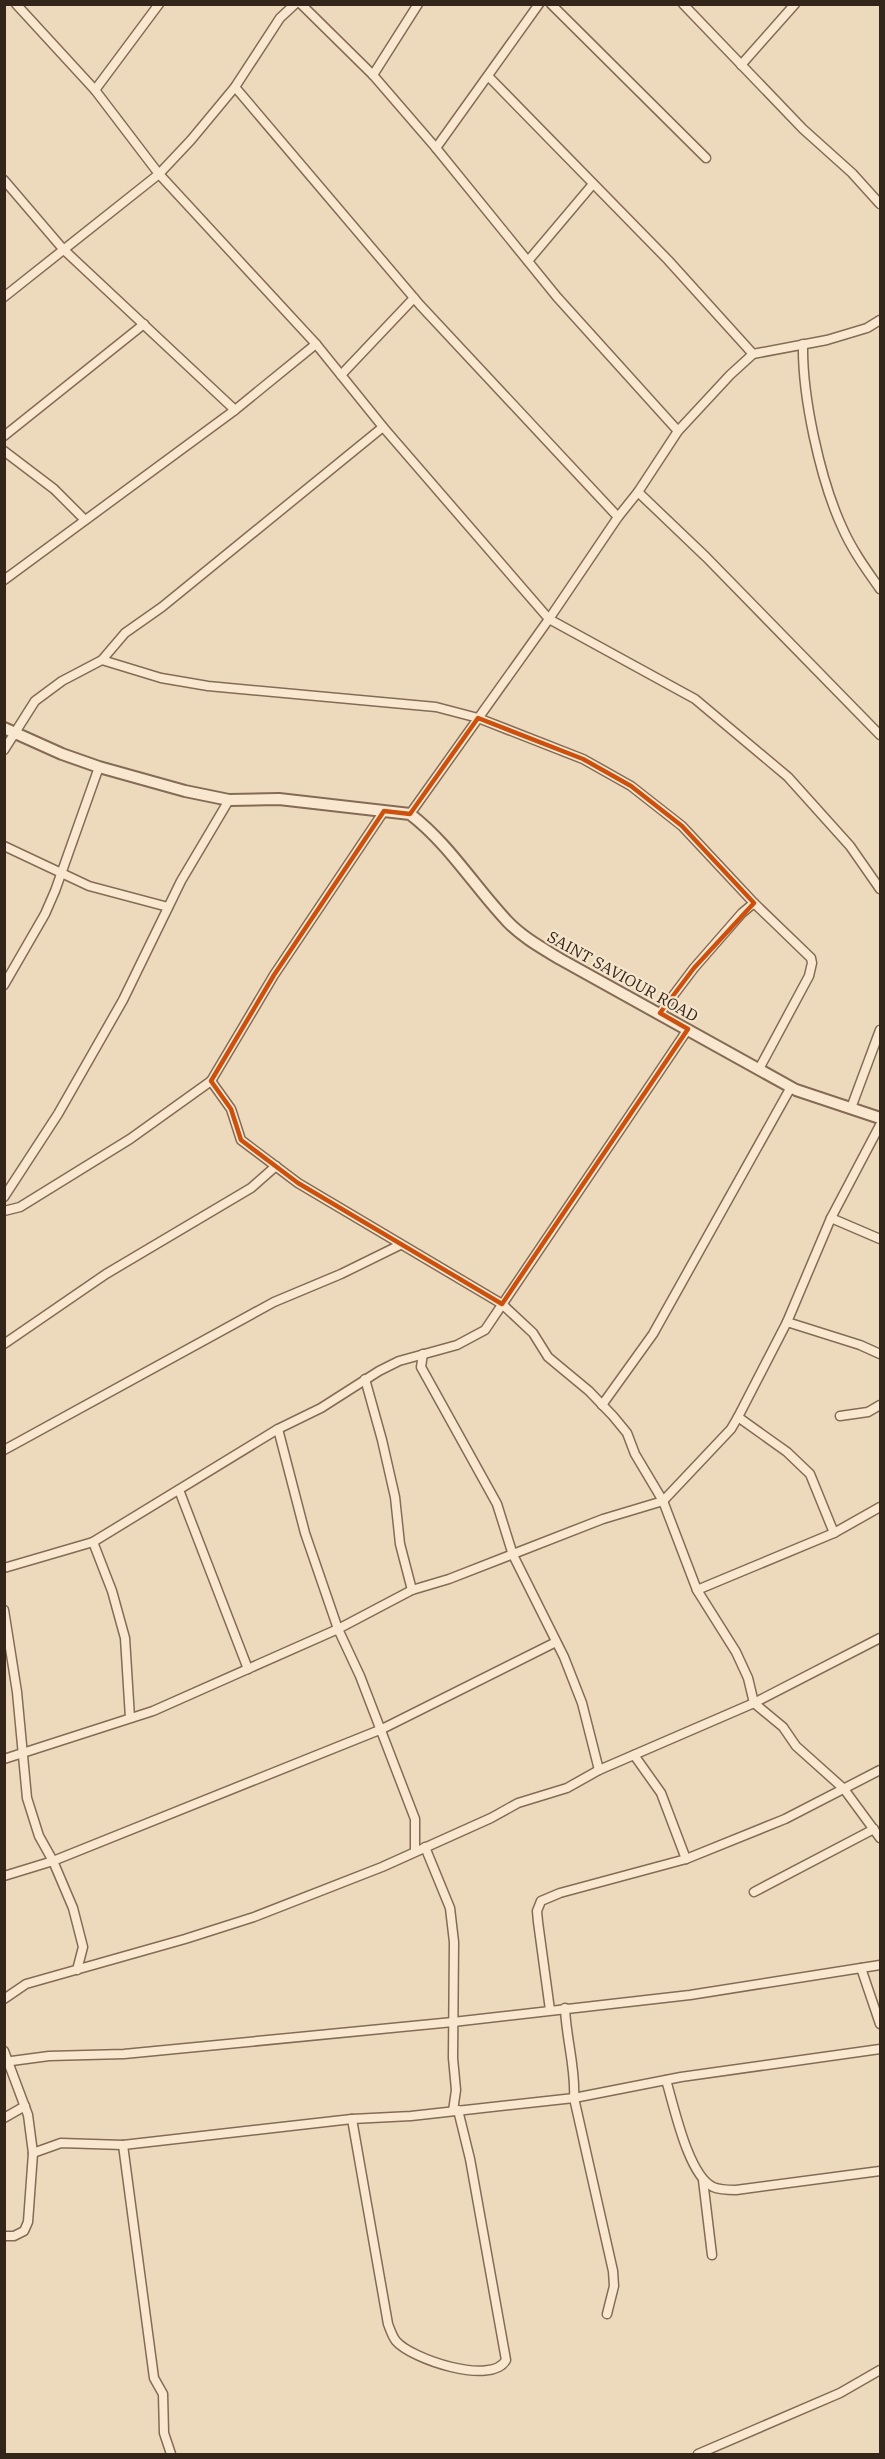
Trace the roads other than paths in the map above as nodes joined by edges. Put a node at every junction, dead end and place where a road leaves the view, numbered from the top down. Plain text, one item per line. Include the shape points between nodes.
1 (15, 4) edge
2 (159, 4) edge
3 (296, 4) edge
4 (301, 4) edge
5 (418, 4) edge
6 (538, 4) edge
7 (551, 4) edge
8 (683, 4) edge
9 (795, 4) edge
10 (741, 65) junction
11 (373, 75) junction
12 (488, 76) junction
13 (235, 87) junction
14 (95, 90) junction
15 (436, 148) junction
16 (706, 158) dead end
17 (159, 174) junction
18 (4, 180) edge
19 (593, 184) junction
20 (880, 204) edge
21 (63, 249) junction
22 (528, 261) junction
23 (4, 297) edge
24 (414, 298) junction
25 (880, 320) edge
26 (144, 324) junction
27 (316, 344) junction
28 (803, 344) junction
29 (753, 354) junction
30 (341, 375) junction
31 (234, 410) junction
32 (383, 427) junction
33 (678, 431) junction
34 (4, 436) edge
35 (4, 451) edge
36 (638, 492) junction
37 (618, 517) junction
38 (85, 520) junction
39 (4, 580) edge
40 (880, 589) edge
41 (549, 619) junction
42 (102, 660) junction
43 (478, 718) junction
44 (880, 719) edge
45 (869, 722) junction
46 (10, 730) edge
47 (880, 735) edge
48 (4, 750) edge
49 (99, 767) junction
50 (229, 800) junction
51 (384, 811) junction
52 (410, 814) junction
53 (4, 846) edge
54 (61, 873) junction
55 (880, 889) edge
56 (754, 903) junction
57 (168, 907) junction
58 (4, 985) edge
59 (660, 1013) junction
60 (688, 1029) junction
61 (880, 1030) edge
62 (759, 1069) junction
63 (211, 1081) junction
64 (791, 1087) junction
65 (851, 1108) junction
66 (880, 1118) edge
67 (880, 1125) edge
68 (276, 1166) junction
69 (4, 1197) edge
70 (4, 1211) edge
71 (831, 1218) junction
72 (880, 1239) edge
73 (400, 1245) junction
74 (502, 1304) junction
75 (787, 1322) junction
76 (4, 1344) edge
77 (423, 1354) junction
78 (880, 1354) edge
79 (365, 1379) junction
80 (602, 1404) junction
81 (880, 1405) edge
82 (840, 1416) dead end
83 (738, 1417) junction
84 (278, 1429) junction
85 (4, 1450) edge
86 (179, 1490) junction
87 (663, 1501) junction
88 (880, 1508) edge
89 (834, 1533) junction
90 (93, 1542) junction
91 (513, 1555) junction
92 (4, 1568) edge
93 (412, 1590) junction
94 (697, 1590) junction
95 (4, 1610) edge
96 (338, 1629) junction
97 (880, 1638) edge
98 (556, 1642) junction
99 (7, 1644) edge
100 (248, 1669) junction
101 (754, 1703) junction
102 (130, 1718) junction
103 (381, 1729) junction
104 (22, 1754) junction
105 (634, 1755) junction
106 (4, 1759) edge
107 (599, 1770) junction
108 (880, 1770) edge
109 (844, 1789) junction
110 (874, 1829) junction
111 (880, 1838) edge
112 (425, 1847) junction
113 (415, 1851) junction
114 (686, 1859) junction
115 (53, 1860) junction
116 (4, 1876) edge
117 (754, 1892) dead end
118 (880, 1965) edge
119 (861, 1968) junction
120 (76, 1970) junction
121 (4, 1999) edge
122 (565, 2008) junction
123 (550, 2010) junction
124 (453, 2022) junction
125 (880, 2024) edge
126 (880, 2049) edge
127 (4, 2051) edge
128 (7, 2062) edge
129 (666, 2080) junction
130 (574, 2098) junction
131 (25, 2106) junction
132 (456, 2110) junction
133 (4, 2118) edge
134 (352, 2119) junction
135 (123, 2145) junction
136 (33, 2154) junction
137 (880, 2171) edge
138 (704, 2180) junction
139 (4, 2236) edge
140 (712, 2255) dead end
141 (607, 2314) dead end
142 (880, 2370) edge
143 (171, 2454) edge
144 (698, 2454) edge

1 - 14 street
2 - 14 street
3 - 13 street via 280,18
4 - 11 street
5 - 11 street
6 - 12 street
7 - 16 street
8 - 10 street
9 - 10 street
10 - 20 street
11 - 15 street
12 - 15 street
12 - 19 street
13 - 17 street
13 - 24 street
14 - 17 street
15 - 22 street
17 - 21 street
17 - 27 street
18 - 21 street
19 - 22 street
19 - 29 street
21 - 23 street
21 - 26 street
22 - 33 street
24 - 30 street
24 - 37 street
25 - 28 street via 867,328
26 - 31 street
26 - 34 street
27 - 30 street
27 - 31 street
28 - 29 street
28 - 40 street via 805,389 824,478 841,526
29 - 33 street
30 - 32 street
31 - 38 street
32 - 41 street
32 - 42 street via 125,633
33 - 36 street
35 - 38 street via 54,489
36 - 37 street
36 - 45 street
37 - 41 street
38 - 39 street
41 - 43 street
41 - 55 street via 695,699 788,777 850,846
42 - 43 street via 196,684 436,707
42 - 46 street via 35,701
43 - 52 street
43 - 56 street via 583,759 631,786 682,826
44 - 45 street
45 - 47 street
46 - 48 street
46 - 49 street
49 - 50 street
49 - 54 street
50 - 51 street via 279,799
50 - 57 street
51 - 52 street
51 - 63 street via 274,975
52 - 59 street, SAINT SAVIOUR ROAD via 445,846 508,923 530,941
53 - 54 street
54 - 57 street via 121,896
54 - 58 street via 45,914
56 - 59 street via 694,968
56 - 62 street via 812,963 809,976
57 - 69 street via 123,1000 58,1114
59 - 60 street, SAINT SAVIOUR ROAD
60 - 62 street, SAINT SAVIOUR ROAD
60 - 74 street
61 - 65 street
62 - 64 street, SAINT SAVIOUR ROAD
63 - 68 street via 231,1109 241,1140
63 - 70 street via 130,1139 20,1207
64 - 65 street, SAINT SAVIOUR ROAD
64 - 80 street via 653,1334
65 - 66 street, SAINT SAVIOUR ROAD
67 - 71 street
68 - 73 street
68 - 76 street via 251,1188 106,1274
71 - 72 street
71 - 75 street
73 - 74 street
73 - 85 street via 274,1302
74 - 77 street via 485,1330 457,1345
74 - 80 street via 533,1333 548,1357
75 - 78 street
75 - 83 street
77 - 79 street via 399,1361
77 - 91 street via 421,1367 497,1504
79 - 84 street via 321,1408
79 - 93 street via 395,1497 400,1544
80 - 87 street via 627,1433
81 - 82 street via 868,1412
83 - 87 street
83 - 89 street via 810,1474
84 - 86 street
84 - 96 street via 305,1533
86 - 90 street
86 - 100 street
87 - 91 street via 603,1519
87 - 94 street
88 - 89 street
89 - 94 street
90 - 92 street
90 - 102 street via 125,1638
91 - 93 street
91 - 98 street
93 - 96 street
94 - 101 street via 736,1652
95 - 99 street
96 - 100 street
96 - 103 street
97 - 101 street
98 - 103 street
98 - 107 street via 582,1703
99 - 104 street via 17,1692
100 - 102 street via 153,1712
101 - 105 street
101 - 109 street
102 - 104 street
103 - 113 street via 416,1819
103 - 115 street
104 - 106 street
104 - 115 street via 32,1818
105 - 107 street
105 - 114 street via 661,1793
107 - 112 street via 567,1788 518,1803
108 - 109 street
109 - 110 street
109 - 114 street via 785,1819
110 - 111 street
110 - 117 street
112 - 113 street
112 - 124 street via 450,1908 454,1942
113 - 120 street via 254,1917
114 - 123 street via 541,1901 537,1911
115 - 116 street
115 - 120 street via 73,1908 83,1947
118 - 119 street
119 - 122 street via 690,1995
119 - 125 street
120 - 121 street via 26,1984
122 - 123 street
122 - 130 street
123 - 124 street
124 - 128 street
124 - 132 street
126 - 129 street
127 - 128 street
128 - 131 street
129 - 130 street
129 - 138 street via 693,2164
130 - 132 street
130 - 141 street via 613,2271 614,2286
131 - 133 street
131 - 136 street
132 - 134 street
132 - 134 street via 470,2159 506,2360 493,2370 472,2372 427,2358 394,2340
134 - 135 street
135 - 136 street via 61,2143
135 - 143 street via 154,2378 163,2394 164,2433
136 - 139 street via 28,2222 24,2231
137 - 138 street via 736,2190 723,2190
138 - 140 street
142 - 144 street via 840,2393

